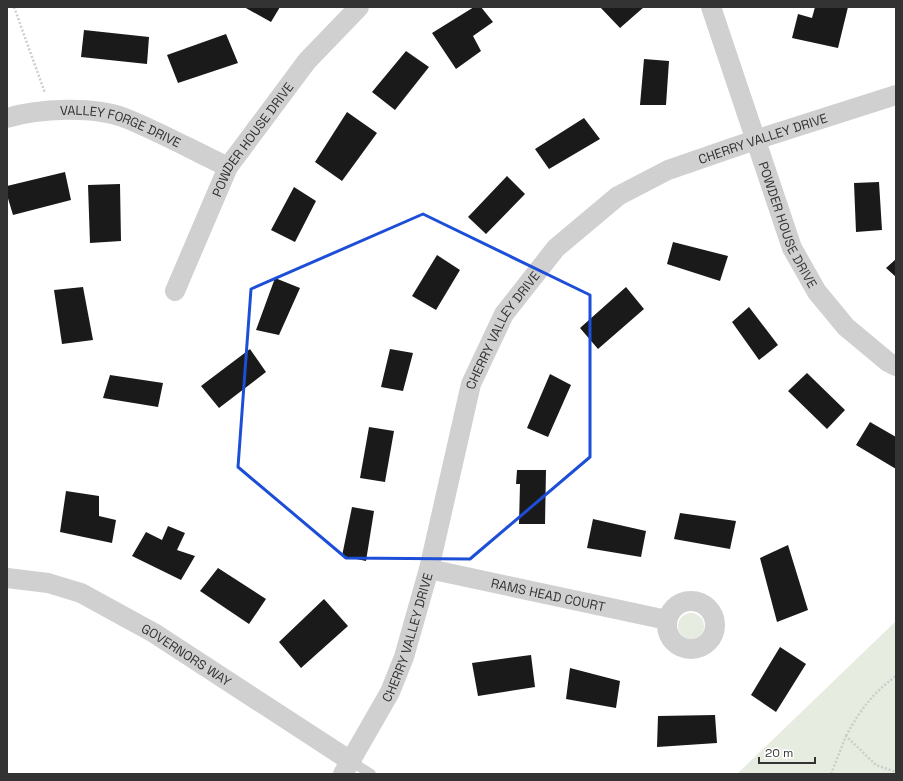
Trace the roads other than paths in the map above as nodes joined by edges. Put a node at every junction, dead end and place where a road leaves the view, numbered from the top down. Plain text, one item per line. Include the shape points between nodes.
1 (359, 7) edge
2 (711, 7) edge
3 (896, 95) edge
4 (7, 118) edge
5 (755, 140) junction
6 (228, 168) junction
7 (175, 291) dead end
8 (896, 366) edge
9 (429, 568) junction
10 (7, 578) edge
11 (667, 620) dead end
12 (348, 768) edge
13 (371, 774) edge

1 - 6 street, POWDER HOUSE DRIVE via 307,61
2 - 5 street, POWDER HOUSE DRIVE
3 - 5 street, CHERRY VALLEY DRIVE
4 - 6 street, VALLEY FORGE DRIVE via 50,111 86,109 124,118
5 - 8 street, POWDER HOUSE DRIVE via 792,248 817,292 846,327
5 - 9 street, CHERRY VALLEY DRIVE via 668,170 618,196 556,248 504,314 471,384
6 - 7 street, POWDER HOUSE DRIVE
9 - 11 street, RAMS HEAD COURT
9 - 12 street, CHERRY VALLEY DRIVE via 404,657 390,692
10 - 12 street, GOVERNORS WAY via 48,583 81,593 154,634
12 - 13 lane

